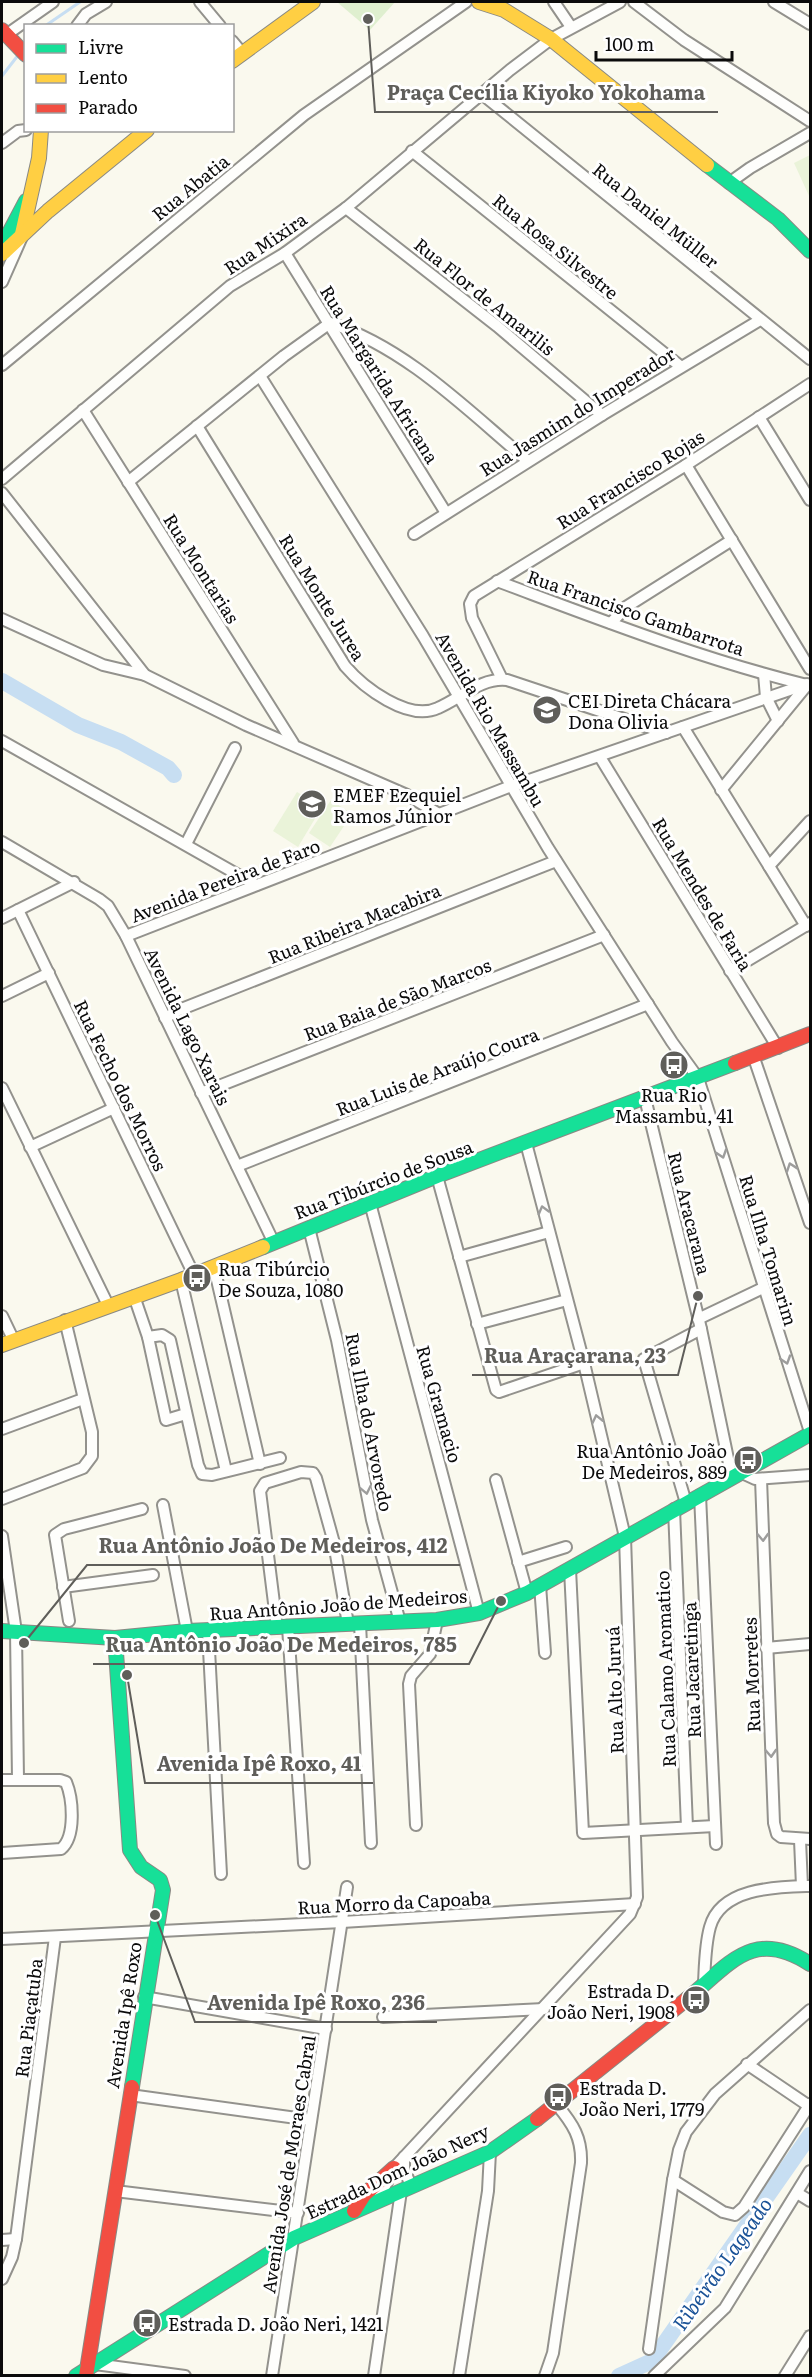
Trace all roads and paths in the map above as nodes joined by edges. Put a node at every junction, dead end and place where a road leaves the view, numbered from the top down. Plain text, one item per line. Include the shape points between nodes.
1 (53, 2) edge
2 (106, 2) edge
3 (200, 2) edge
4 (466, 2) edge
5 (479, 2) edge
6 (554, 2) edge
7 (603, 2) edge
8 (620, 2) edge
9 (634, 2) edge
10 (774, 2) edge
11 (306, 4) edge
12 (595, 14) junction
13 (78, 24) edge
14 (218, 24) edge
15 (810, 24) edge
16 (571, 27) junction
17 (7, 35) edge
18 (551, 39) junction
19 (24, 53) edge
20 (237, 57) edge
21 (482, 94) junction
22 (810, 121) edge
23 (24, 130) edge
24 (37, 132) edge
25 (145, 132) edge
26 (810, 133) edge
27 (2, 143) edge
28 (412, 151) junction
29 (729, 183) junction
30 (33, 188) junction
31 (346, 207) junction
32 (48, 211) junction
33 (26, 222) junction
34 (21, 238) junction
35 (3, 250) edge
36 (810, 251) edge
37 (285, 253) junction
38 (2, 282) edge
39 (760, 320) junction
40 (330, 323) junction
41 (810, 359) edge
42 (2, 365) edge
43 (680, 366) junction
44 (260, 376) junction
45 (810, 384) edge
46 (83, 410) junction
47 (602, 415) junction
48 (759, 417) junction
49 (197, 426) junction
50 (528, 461) junction
51 (686, 465) junction
52 (2, 479) edge
53 (128, 482) junction
54 (2, 493) edge
55 (810, 500) edge
56 (446, 513) junction
57 (414, 534) dead end
58 (732, 540) junction
59 (497, 581) junction
60 (2, 619) edge
61 (611, 623) junction
62 (810, 669) edge
63 (764, 674) junction
64 (145, 675) junction
65 (502, 679) junction
66 (809, 685) edge
67 (459, 696) junction
68 (766, 698) junction
69 (778, 721) junction
70 (683, 727) junction
71 (666, 733) junction
72 (2, 741) edge
73 (293, 743) junction
74 (235, 748) dead end
75 (600, 757) junction
76 (511, 786) junction
77 (722, 790) junction
78 (439, 814) junction
79 (810, 821) edge
80 (2, 842) edge
81 (186, 844) junction
82 (556, 861) junction
83 (769, 866) junction
84 (74, 882) junction
85 (256, 885) junction
86 (18, 910) junction
87 (2, 918) edge
88 (808, 924) edge
89 (604, 935) junction
90 (126, 936) junction
91 (730, 971) junction
92 (49, 973) junction
93 (2, 996) edge
94 (648, 1004) junction
95 (165, 1018) junction
96 (810, 1034) edge
97 (778, 1048) junction
98 (754, 1058) junction
99 (698, 1078) junction
100 (2, 1088) edge
101 (201, 1093) junction
102 (645, 1098) junction
103 (114, 1108) junction
104 (526, 1143) junction
105 (30, 1147) junction
106 (237, 1166) junction
107 (437, 1176) junction
108 (369, 1203) junction
109 (810, 1222) edge
110 (309, 1228) junction
111 (549, 1232) junction
112 (273, 1241) junction
113 (459, 1257) junction
114 (214, 1267) junction
115 (194, 1275) junction
116 (181, 1280) junction
117 (763, 1288) junction
118 (134, 1296) junction
119 (567, 1300) junction
120 (108, 1305) junction
121 (2, 1316) edge
122 (65, 1320) junction
123 (477, 1324) junction
124 (700, 1324) junction
125 (148, 1337) junction
126 (8, 1343) edge
127 (584, 1363) junction
128 (83, 1399) junction
129 (186, 1414) junction
130 (2, 1429) edge
131 (810, 1433) edge
132 (280, 1458) dead end
133 (260, 1464) junction
134 (226, 1471) junction
135 (737, 1475) junction
136 (810, 1475) edge
137 (761, 1479) junction
138 (496, 1480) dead end
139 (700, 1495) junction
140 (2, 1498) edge
141 (163, 1504) dead end
142 (680, 1506) junction
143 (142, 1509) dead end
144 (2, 1536) edge
145 (625, 1537) junction
146 (566, 1547) dead end
147 (518, 1562) junction
148 (570, 1569) junction
149 (153, 1575) dead end
150 (540, 1585) junction
151 (63, 1587) junction
152 (526, 1593) junction
153 (479, 1613) junction
154 (437, 1620) junction
155 (399, 1622) junction
156 (354, 1624) junction
157 (70, 1627) junction
158 (282, 1627) junction
159 (2, 1631) edge
160 (187, 1631) junction
161 (208, 1631) junction
162 (16, 1632) junction
163 (115, 1638) junction
164 (810, 1644) edge
165 (766, 1648) junction
166 (545, 1653) dead end
167 (18, 1779) junction
168 (2, 1780) edge
169 (416, 1825) dead end
170 (715, 1826) junction
171 (687, 1827) junction
172 (636, 1832) junction
173 (805, 1839) edge
174 (371, 1844) dead end
175 (716, 1844) dead end
176 (2, 1853) edge
177 (304, 1863) dead end
178 (221, 1874) dead end
179 (806, 1886) edge
180 (347, 1887) dead end
181 (636, 1904) junction
182 (342, 1922) junction
183 (154, 1933) junction
184 (55, 1937) junction
185 (2, 1939) edge
186 (810, 1964) edge
187 (704, 1983) junction
188 (144, 1997) junction
189 (544, 2009) junction
190 (810, 2010) edge
191 (383, 2017) dead end
192 (326, 2028) junction
193 (747, 2064) junction
194 (130, 2095) junction
195 (557, 2105) junction
196 (810, 2105) edge
197 (311, 2120) junction
198 (490, 2152) junction
199 (404, 2157) junction
200 (394, 2168) junction
201 (810, 2171) edge
202 (673, 2180) junction
203 (406, 2189) junction
204 (115, 2191) junction
205 (797, 2193) junction
206 (378, 2200) junction
207 (810, 2201) edge
208 (354, 2211) junction
209 (298, 2213) junction
210 (16, 2238) junction
211 (294, 2238) junction
212 (2, 2240) edge
213 (2, 2279) edge
214 (810, 2336) edge
215 (649, 2349) dead end
216 (86, 2371) edge
217 (185, 2376) edge
218 (272, 2376) edge
219 (374, 2376) edge
220 (459, 2376) edge
221 (544, 2376) edge
222 (654, 2376) edge
223 (785, 2376) edge

1 - 17 street
2 - 13 street via 86,14
3 - 14 street
4 - 42 street, Rua Abatia via 304,115
5 - 18 street via 504,10
6 - 16 street
7 - 12 street
8 - 12 street, Rua Mixira
9 - 22 street via 684,40
10 - 15 street
11 - 20 street
12 - 16 street, Rua Mixira
16 - 18 street, Rua Mixira
17 - 19 street
18 - 21 street, Rua Mixira
18 - 29 street
21 - 28 street, Rua Mixira
21 - 39 street, Rua Daniel Müller
23 - 27 street
24 - 30 street
25 - 32 street
26 - 29 street
28 - 31 street, Rua Mixira
28 - 43 street, Rua Rosa Silvestre
29 - 36 street via 778,219
30 - 33 street
30 - 35 street
31 - 37 street, Rua Mixira
31 - 47 street, Rua Flor de Amarilis
32 - 33 street
32 - 34 street
33 - 34 street
33 - 35 street
34 - 35 street
34 - 38 street
37 - 40 street, Rua Margarida Africana
37 - 46 street, Rua Mixira via 230,286
39 - 41 street, Rua Daniel Müller
39 - 43 street, Rua Jasmim do Imperador
40 - 44 street
40 - 50 street via 370,339 409,363
40 - 56 street, Rua Margarida Africana
43 - 47 street, Rua Jasmim do Imperador
44 - 49 street
44 - 67 street, Avenida Rio Massambu
45 - 48 street, Rua Francisco Rojas
46 - 52 street, Rua Mixira
46 - 53 street, Rua Montarias
47 - 50 street, Rua Jasmim do Imperador
48 - 51 street, Rua Francisco Rojas
48 - 55 street
49 - 53 street
49 - 67 street, Rua Monte Jurea via 345,666 359,682 390,701 423,711 439,708
50 - 56 street, Rua Jasmim do Imperador
51 - 58 street
51 - 59 street, Rua Francisco Rojas
53 - 73 street, Rua Montarias
54 - 64 street
56 - 57 street, Rua Jasmim do Imperador
58 - 61 street via 626,607
58 - 62 street
59 - 61 street, Rua Francisco Gambarrota
59 - 65 street, Rua Francisco Rojas via 474,596 470,604 472,618
60 - 64 street via 103,665
61 - 63 street, Rua Francisco Gambarrota
63 - 66 street, Rua Francisco Gambarrota
63 - 68 street
64 - 73 street via 246,725
65 - 67 street, Rua Monte Jurea
65 - 71 street
66 - 68 street, Avenida Pereira de Faro
66 - 69 street
67 - 76 street, Avenida Rio Massambu
68 - 69 street
68 - 70 street, Avenida Pereira de Faro
69 - 77 street
70 - 71 street, Avenida Pereira de Faro
70 - 77 street
71 - 75 street, Avenida Pereira de Faro
72 - 81 street
73 - 78 street via 407,795
74 - 81 street
75 - 76 street, Avenida Pereira de Faro
75 - 91 street, Rua Mendes de Faria
76 - 78 street, Avenida Pereira de Faro
76 - 82 street, Avenida Rio Massambu
77 - 83 street
78 - 85 street, Avenida Pereira de Faro
79 - 83 street
80 - 84 street, Avenida Lago Xarais
81 - 85 street
82 - 89 street, Avenida Rio Massambu
82 - 95 street, Rua Ribeira Macabira
83 - 88 street
84 - 86 street
84 - 90 street, Avenida Lago Xarais via 108,906
85 - 90 street, Avenida Pereira de Faro
86 - 87 street
86 - 92 street, Rua Fecho dos Morros
88 - 91 street
89 - 94 street, Avenida Rio Massambu
89 - 101 street, Rua Baia de São Marcos
90 - 95 street, Avenida Lago Xarais
91 - 97 street, Rua Mendes de Faria
92 - 93 street
92 - 103 street, Rua Fecho dos Morros
94 - 99 street, Avenida Rio Massambu
94 - 106 street, Rua Luis de Araújo Coura
95 - 101 street, Avenida Lago Xarais
96 - 97 street, Rua Tibúrcio de Sousa
97 - 98 street, Rua Tibúrcio de Sousa
98 - 99 street, Rua Tibúrcio de Sousa
109 -> 98 street
99 - 102 street, Rua Tibúrcio de Sousa
99 -> 117 street, Rua Ilha Tomarim
100 - 105 street
101 - 106 street, Avenida Lago Xarais
102 - 104 street, Rua Tibúrcio de Sousa
102 - 124 street, Rua Aracarana
103 - 105 street
103 - 115 street, Rua Fecho dos Morros
104 - 107 street, Rua Tibúrcio de Sousa
111 -> 104 street, Rua Alto Juruá
105 - 120 street
106 - 112 street, Avenida Lago Xarais
107 - 108 street, Rua Tibúrcio de Sousa
107 - 113 street
108 - 110 street, Rua Tibúrcio de Sousa
108 - 153 street, Rua Gramacio
110 - 112 street, Rua Tibúrcio de Sousa
110 -> 155 street, Rua Ilha do Arvoredo via 338,1340 372,1520
111 - 113 street
111 - 119 street, Rua Alto Juruá
112 - 114 street, Rua Tibúrcio de Sousa
113 - 123 street
114 - 115 street, Rua Tibúrcio de Sousa
114 - 133 street
115 - 116 street, Rua Tibúrcio de Sousa
116 - 118 street, Rua Tibúrcio de Sousa
116 - 134 street
117 - 124 street
117 -> 131 street, Rua Ilha Tomarim
118 - 120 street, Rua Tibúrcio de Sousa
118 - 125 street
119 - 123 street
119 - 127 street, Rua Alto Juruá
120 - 122 street, Rua Tibúrcio de Sousa
121 - 126 street
122 - 126 street, Rua Tibúrcio de Sousa
122 - 128 street
123 - 127 street via 497,1391
124 - 135 street, Rua Aracarana
124 - 142 street, Rua Calamo Aromatico via 644,1359
125 - 129 street via 162,1335 170,1340
125 - 129 street via 166,1420
145 -> 127 street, Rua Alto Juruá
128 - 130 street
128 - 140 street via 94,1444 90,1462 75,1472
129 - 134 street via 200,1472 209,1476
131 - 135 street, Rua Antônio João de Medeiros
132 - 133 street
133 - 134 street
135 - 137 street
135 - 139 street, Rua Antônio João de Medeiros
136 - 137 street
137 -> 165 street, Rua Morretes
138 - 147 street
139 - 142 street, Rua Antônio João de Medeiros
139 - 170 street, Rua Jacaretinga
141 - 160 street
142 - 145 street, Rua Antônio João de Medeiros
142 - 171 street, Rua Calamo Aromatico
143 - 151 street via 64,1529 55,1535
144 - 162 street
145 - 148 street, Rua Antônio João de Medeiros
145 - 172 street, Rua Alto Juruá
146 - 147 street
147 - 152 street
148 - 150 street, Rua Antônio João de Medeiros
148 - 172 street via 583,1833
149 - 151 street
150 - 152 street, Rua Antônio João de Medeiros
150 - 166 street
151 - 157 street
152 - 153 street, Rua Antônio João de Medeiros
153 - 154 street, Rua Antônio João de Medeiros
154 - 155 street, Rua Antônio João de Medeiros
154 - 169 street via 430,1654 409,1684
155 - 156 street, Rua Antônio João de Medeiros
156 - 158 street, Rua Antônio João de Medeiros
156 - 158 street via 316,1478 305,1471 265,1483 260,1491
156 - 174 street
157 - 162 street, Rua Antônio João de Medeiros
157 - 163 street, Rua Antônio João de Medeiros
158 - 161 street, Rua Antônio João de Medeiros
158 - 177 street
159 - 162 street, Rua Antônio João de Medeiros
160 - 161 street, Rua Antônio João de Medeiros
160 - 163 street, Rua Antônio João de Medeiros
161 - 178 street
162 - 167 street
163 - 183 street, Avenida Ipê Roxo via 130,1850 141,1867 163,1883
164 - 165 street
165 -> 173 street, Rua Morretes via 775,1830 781,1838
167 - 168 street
167 - 176 street via 66,1782 70,1836 61,1849 51,1852
170 - 171 street
170 - 175 street, Rua Jacaretinga
171 - 172 street
172 - 181 street, Rua Alto Juruá
173 - 179 street
179 - 187 street via 747,1893 724,1904 710,1924
180 - 182 street, Avenida José de Moraes Cabral
181 - 182 street, Rua Morro da Capoaba
181 - 189 street
182 - 183 street, Rua Morro da Capoaba
182 - 192 street, Avenida José de Moraes Cabral
183 - 184 street, Rua Morro da Capoaba
183 - 188 street, Avenida Ipê Roxo
184 - 185 street, Rua Morro da Capoaba
184 - 210 street, Rua Piaçatuba
186 - 187 street, Estrada Dom João Nery via 780,1949 757,1947
187 - 195 street, Estrada Dom João Nery
188 - 192 street
188 - 194 street, Avenida Ipê Roxo
189 - 191 street
189 - 199 street
190 - 193 street
192 - 197 street, Avenida José de Moraes Cabral
193 - 196 street
193 - 202 street via 696,2116 679,2150
194 - 197 street
194 - 204 street, Avenida Ipê Roxo
195 - 198 street, Estrada Dom João Nery
195 - 221 street via 582,2145 553,2353
196 - 202 street via 735,2215
197 - 209 street, Avenida José de Moraes Cabral
198 - 203 street, Estrada Dom João Nery
198 - 220 street via 488,2191
199 - 200 street
199 - 203 street
200 - 206 street
200 - 208 street via 364,2195
201 - 205 street
202 - 215 street
203 - 206 street, Estrada Dom João Nery
203 - 219 street
204 - 209 street
204 - 216 street, Avenida Ipê Roxo
205 - 207 street
205 - 222 street via 725,2308
206 - 208 street, Estrada Dom João Nery
208 - 211 street, Estrada Dom João Nery
209 - 211 street, Avenida José de Moraes Cabral
210 - 212 street
210 - 213 street, Rua Piaçatuba
211 - 216 street, Estrada Dom João Nery
211 - 218 street, Avenida José de Moraes Cabral
214 - 223 street
216 - 217 street

